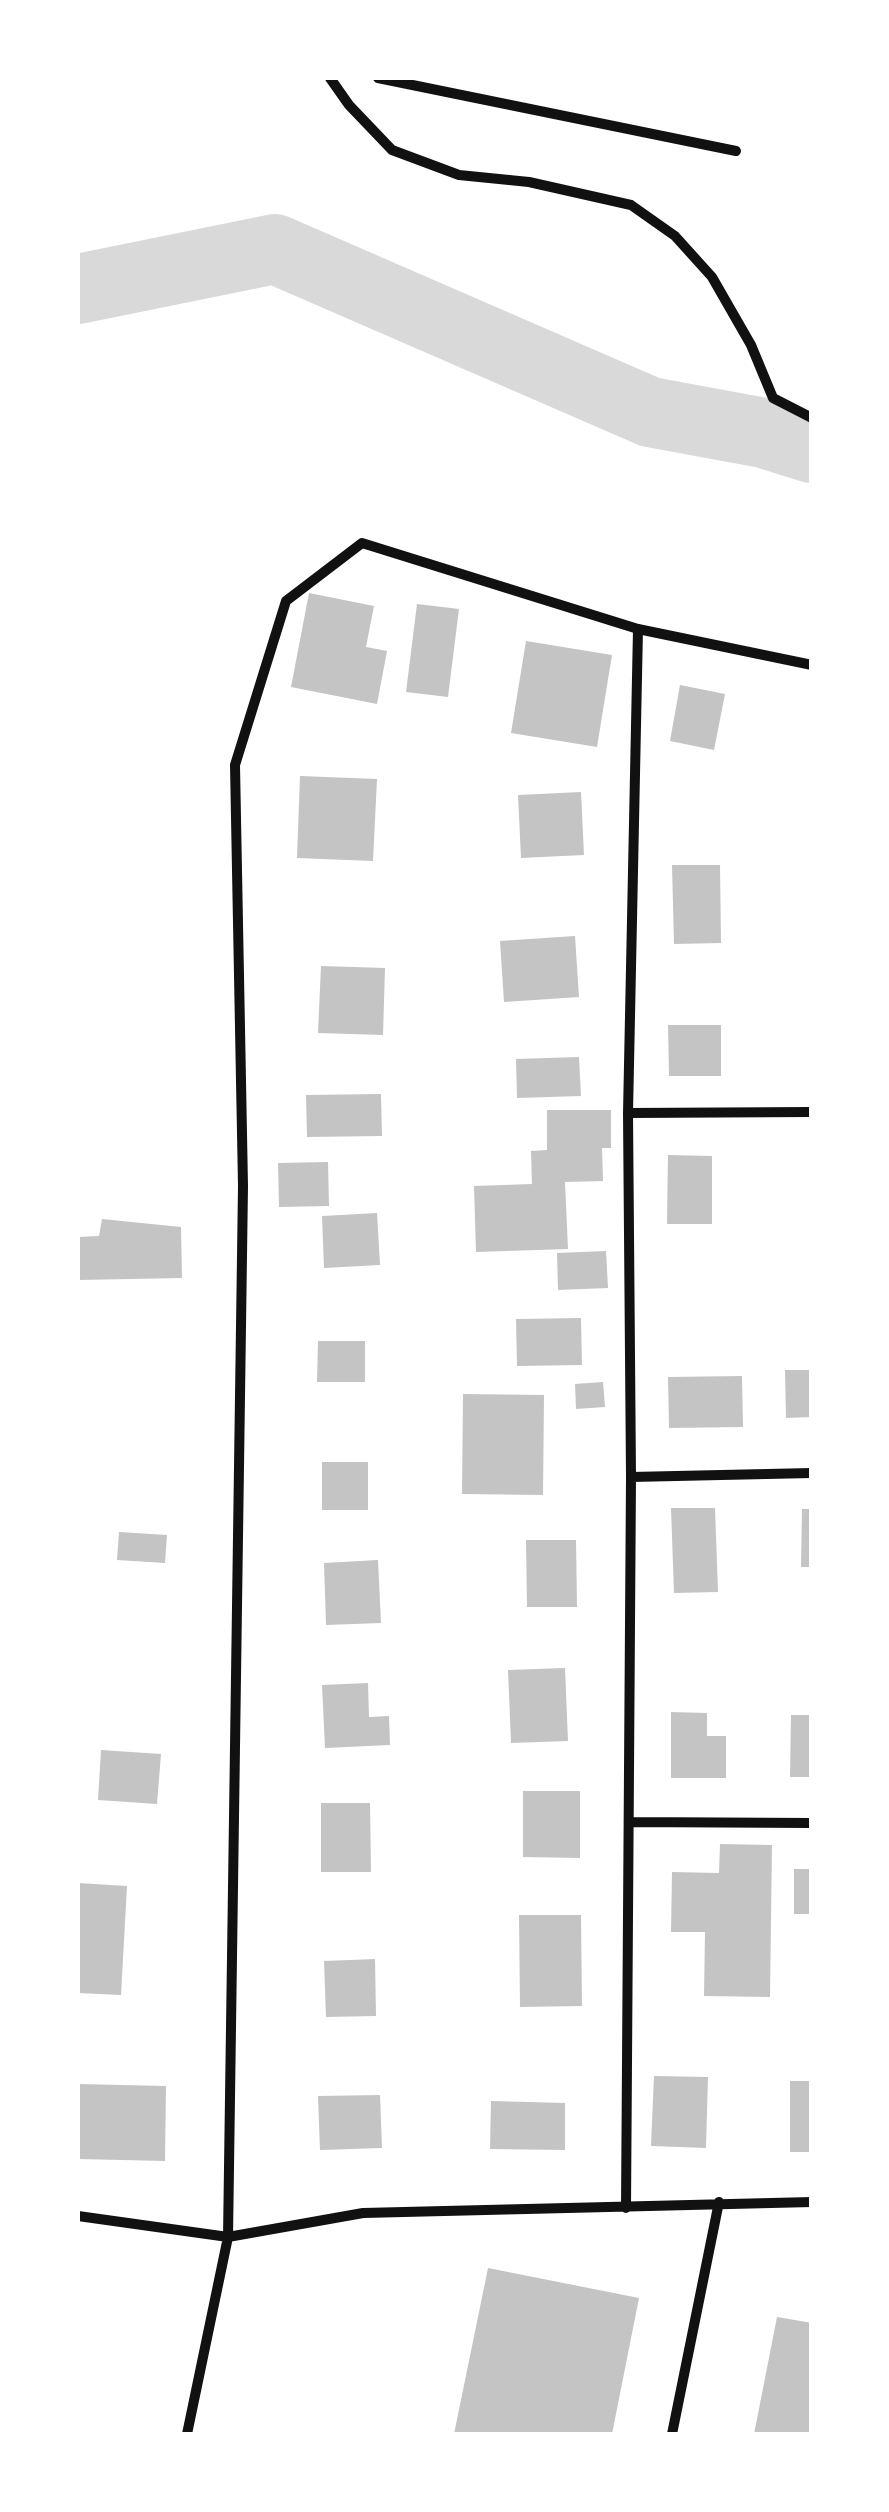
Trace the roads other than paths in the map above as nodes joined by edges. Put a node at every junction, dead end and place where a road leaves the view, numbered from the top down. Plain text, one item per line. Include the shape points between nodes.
1 (330, 78) edge
2 (378, 78) edge
3 (736, 151) dead end
4 (812, 418) edge
5 (638, 629) junction
6 (812, 665) edge
7 (812, 1112) edge
8 (628, 1113) junction
9 (812, 1473) edge
10 (631, 1476) junction
11 (629, 1822) junction
12 (812, 1823) edge
13 (719, 2202) junction
14 (812, 2202) edge
15 (626, 2208) junction
16 (78, 2216) edge
17 (228, 2237) junction
18 (187, 2434) edge
19 (672, 2434) edge

1 - 4 street via 392,150 459,175 529,182 631,205 675,236 712,277 773,398
2 - 3 street
5 - 6 street
5 - 8 street
5 - 17 street via 362,543 286,601 235,765 243,1186
7 - 8 street
8 - 10 street
9 - 10 street
10 - 11 street
11 - 12 street
11 - 15 street
13 - 14 street
13 - 15 street
13 - 19 street
15 - 17 street via 363,2212
16 - 17 street
17 - 18 street

